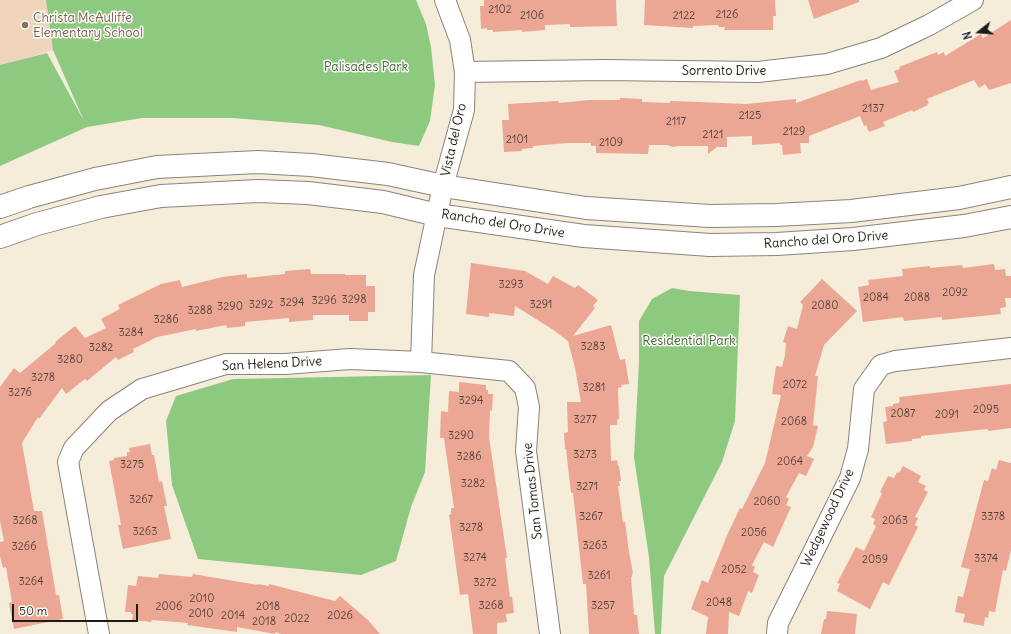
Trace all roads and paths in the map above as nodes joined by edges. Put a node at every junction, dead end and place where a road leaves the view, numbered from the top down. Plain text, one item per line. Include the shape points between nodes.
1 (445, 0) edge
2 (971, 1) edge
3 (465, 72) junction
4 (443, 186) junction
5 (1011, 187) edge
6 (0, 207) edge
7 (437, 215) junction
8 (1011, 217) edge
9 (0, 237) edge
10 (1011, 348) edge
11 (421, 362) junction
12 (99, 634) edge
13 (550, 634) edge
14 (777, 634) edge

1 - 3 street, Vista del Oro via 460,40
2 - 3 street, Sorrento Drive via 930,25 881,48 827,64 758,72
3 - 4 street, Vista del Oro via 464,110
4 - 5 main road via 586,208 710,216 858,210 959,198
4 - 6 main road via 388,174 258,162 158,167 95,179
4 - 7 street, Vista del Oro
7 - 8 main road, Rancho del Oro Drive via 584,236 710,245 853,239 950,228
7 - 9 main road, Rancho del Oro Drive via 384,202 308,193 258,191 161,196 37,224
7 - 11 street, Vista del Oro via 424,275
10 - 14 street, Wedgewood Drive via 895,361 881,365 864,389 858,449 850,478 778,623
11 - 12 street, San Helena Drive via 350,360 226,364 142,389 109,411 74,448 68,462
11 - 13 street, San Tomas Drive via 509,371 525,388 529,407 526,451

